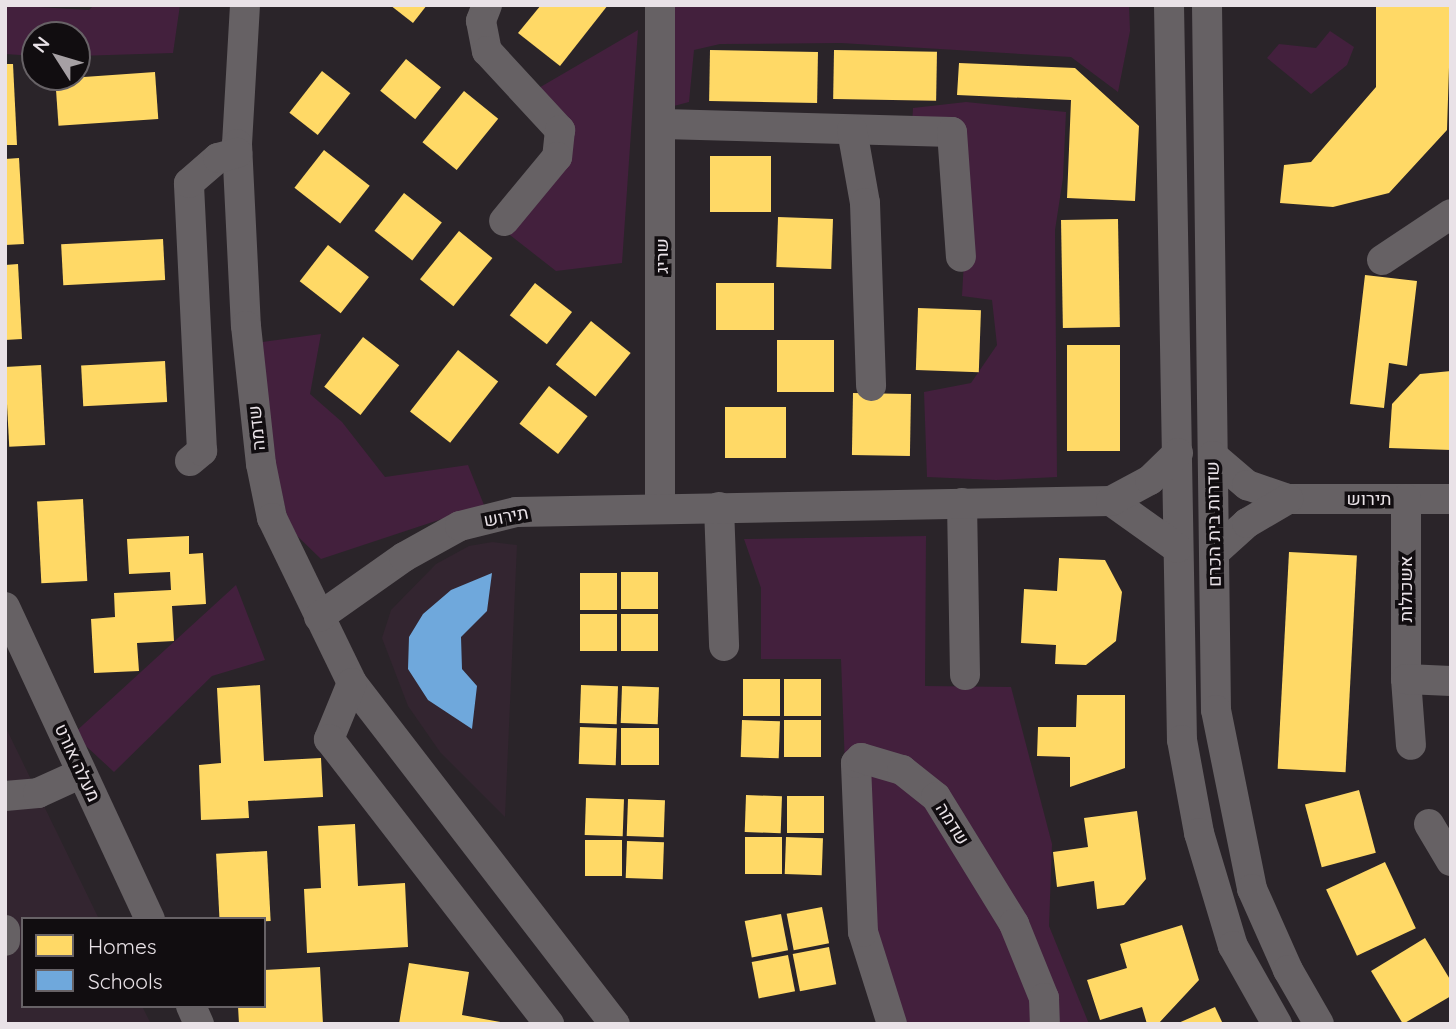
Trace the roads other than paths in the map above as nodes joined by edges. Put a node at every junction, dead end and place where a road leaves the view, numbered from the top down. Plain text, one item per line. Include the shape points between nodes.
1 (246, 5) edge
2 (487, 5) edge
3 (660, 5) edge
4 (1170, 5) edge
5 (1207, 5) edge
6 (663, 124) junction
7 (852, 130) junction
8 (237, 153) junction
9 (1451, 214) edge
10 (504, 220) dead end
11 (961, 257) dead end
12 (1382, 260) dead end
13 (871, 386) dead end
14 (1178, 453) junction
15 (1213, 456) junction
16 (190, 461) dead end
17 (1288, 499) junction
18 (1406, 499) junction
19 (1451, 499) edge
20 (1111, 501) junction
21 (962, 503) junction
22 (719, 506) junction
23 (660, 507) junction
24 (1177, 548) junction
25 (1214, 552) junction
26 (5, 607) edge
27 (319, 617) junction
28 (724, 646) dead end
29 (965, 675) dead end
30 (1406, 679) junction
31 (1451, 681) edge
32 (352, 683) junction
33 (1411, 745) dead end
34 (82, 773) junction
35 (5, 796) edge
36 (1429, 824) dead end
37 (1451, 861) edge
38 (149, 917) edge
39 (5, 930) edge
40 (5, 941) edge
41 (192, 1008) edge
42 (199, 1024) edge
43 (549, 1024) edge
44 (615, 1024) edge
45 (892, 1024) edge
46 (1045, 1024) edge
47 (1277, 1024) edge
48 (1319, 1024) edge

1 - 8 street, שדמה
2 - 10 street via 481,21 488,51 560,130 557,157
3 - 6 street, שריג
4 - 14 street, שדרות בית הכרם
5 - 15 street, שדרות בית הכרם
6 - 7 street
6 - 23 street, שריג
7 - 11 street via 952,132
7 - 13 street via 865,203
8 - 16 street via 218,158 189,183 202,451
8 - 27 street, שדמה via 246,326 261,464 272,518
9 - 12 street
14 - 20 street via 1150,480
14 - 24 street, שדרות בית הכרם
15 - 17 street via 1247,485
15 - 25 street, שדרות בית הכרם
17 - 18 street, תירוש
17 - 25 street via 1247,523
18 - 19 street, תירוש
18 - 30 street, אשכולות
20 - 21 street, תירוש
20 - 24 street
21 - 22 street, תירוש
21 - 29 street
22 - 23 street, תירוש
22 - 28 street
23 - 27 street, תירוש via 516,512 460,526 404,557
24 - 47 street, שדרות בית הכרם via 1182,740 1199,833 1233,946
25 - 48 street, שדרות בית הכרם via 1216,710 1230,798 1252,889 1288,970
26 - 34 street, מעלה אורט
27 - 32 street, שדמה
30 - 31 street
30 - 33 street, אשכולות
32 - 43 street via 329,738
32 - 44 street, שדמה
34 - 35 street via 38,793
34 - 38 street, מעלה אורט
36 - 37 street
39 - 40 street
41 - 42 street
45 - 46 street, שדמה via 863,932 856,763 861,758 902,770 936,797 1014,923 1044,998

